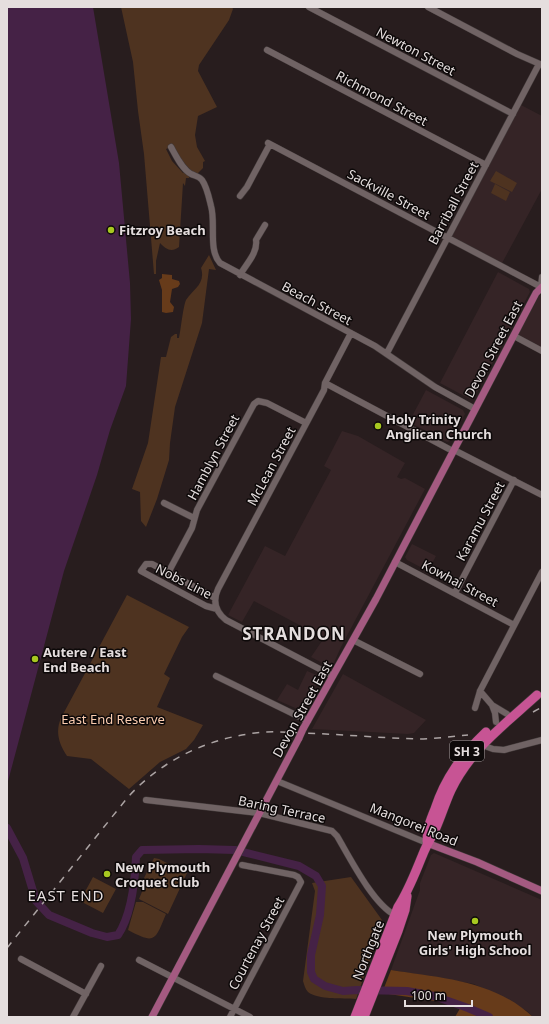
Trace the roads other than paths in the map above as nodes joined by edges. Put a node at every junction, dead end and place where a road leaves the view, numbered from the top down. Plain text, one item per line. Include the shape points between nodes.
1 (309, 7) edge
2 (428, 7) edge
3 (438, 9) edge
4 (267, 50) dead end
5 (541, 64) edge
6 (513, 114) junction
7 (171, 147) dead end
8 (486, 165) junction
9 (240, 196) dead end
10 (265, 225) dead end
11 (448, 238) junction
12 (240, 275) junction
13 (542, 277) edge
14 (542, 287) edge
15 (351, 333) junction
16 (514, 336) junction
17 (542, 351) edge
18 (387, 353) junction
19 (325, 383) junction
20 (475, 409) junction
21 (306, 423) junction
22 (454, 450) junction
23 (514, 480) junction
24 (542, 495) edge
25 (164, 503) dead end
26 (194, 518) junction
27 (395, 562) junction
28 (542, 572) edge
29 (168, 573) junction
30 (455, 593) junction
31 (215, 598) junction
32 (216, 609) junction
33 (514, 625) junction
34 (353, 640) junction
35 (420, 674) dead end
36 (216, 676) dead end
37 (333, 676) junction
38 (480, 691) junction
39 (539, 694) edge
40 (492, 705) junction
41 (475, 708) dead end
42 (507, 714) junction
43 (308, 721) junction
44 (496, 722) junction
45 (492, 734) junction
46 (542, 740) edge
47 (482, 745) junction
48 (497, 750) junction
49 (277, 780) junction
50 (146, 800) dead end
51 (259, 813) junction
52 (428, 843) junction
53 (242, 865) dead end
54 (542, 890) edge
55 (407, 893) junction
56 (395, 915) junction
57 (21, 959) dead end
58 (139, 960) dead end
59 (101, 966) dead end
60 (173, 977) junction
61 (86, 994) junction
62 (234, 1009) junction
63 (365, 1015) edge
64 (73, 1017) edge
65 (152, 1017) edge
66 (230, 1017) edge
67 (250, 1017) edge
68 (354, 1017) edge

1 - 6 street, Newton Street
2 - 3 street
3 - 5 street via 517,54
4 - 8 street, Richmond Street
5 - 6 street, Barriball Street
6 - 8 street, Barriball Street
7 - 12 street, Beach Street via 188,171 203,181 213,215 215,256 220,263
8 - 11 street, Barriball Street
9 - 11 street, Sackville Street via 248,187 269,144
10 - 12 street via 256,240 257,246
11 - 14 street, Sackville Street
11 - 18 street, Barriball Street
12 - 15 street, Beach Street
13 - 14 street
14 - 16 main road, Devon Street East via 536,293
15 - 18 street, Beach Street
15 - 19 street, McLean Street
16 - 17 street
16 - 20 main road, Devon Street East
18 - 20 street, Beach Street via 434,388
19 - 21 street, McLean Street via 324,390
19 - 22 street
20 - 22 main road, Devon Street East
21 - 26 street, Hamblyn Street via 267,403 258,401 254,404
21 - 31 street, McLean Street
22 - 23 street
22 - 27 main road, Devon Street East
23 - 24 street
23 - 30 street, Karamu Street
25 - 26 street
26 - 29 street, Hamblyn Street via 186,541
27 - 30 street, Kowhai Street
27 - 34 main road, Devon Street East
28 - 33 street
29 - 31 street, Nobs Line
29 - 32 street, Nobs Line via 149,564 141,571
30 - 33 street, Kowhai Street
31 - 32 street, McLean Street
32 - 37 street, Nobs Line via 226,620
33 - 38 street
34 - 35 street
34 - 37 main road, Devon Street East
36 - 43 street
37 - 43 main road, Devon Street East
38 - 40 street
38 - 41 street
39 - 42 highway, Northgate / SH 3
39 - 45 highway, Northgate / SH 3
40 - 42 street
40 - 44 street
42 - 44 highway, Northgate / SH 3
43 - 49 main road, Devon Street East, bridge
44 - 52 highway, Northgate / SH 3 via 469,749 440,792 427,830
45 - 47 highway, Northgate / SH 3
45 - 48 street
46 - 48 street
47 - 48 street
47 - 52 highway, Northgate / SH 3 via 465,766 452,789
49 - 51 main road, Devon Street East
49 - 52 street, Mangorei Road
50 - 51 street, Baring Terrace
51 - 56 street, Baring Terrace via 332,831 371,892 387,911
51 - 60 main road, Devon Street East
52 - 54 main road, Mangorei Road
52 - 55 highway, Northgate / SH 3
53 - 62 street, Courtenay Street via 294,875 300,880 300,885
55 - 56 highway, Northgate / SH 3
55 - 63 highway, Northgate / SH 3 via 403,917
56 - 68 highway, Northgate / SH 3
57 - 61 street
58 - 60 street
59 - 61 street
60 - 62 street
60 - 65 main road, Devon Street East
61 - 64 street
62 - 66 street, Courtenay Street
62 - 67 street

